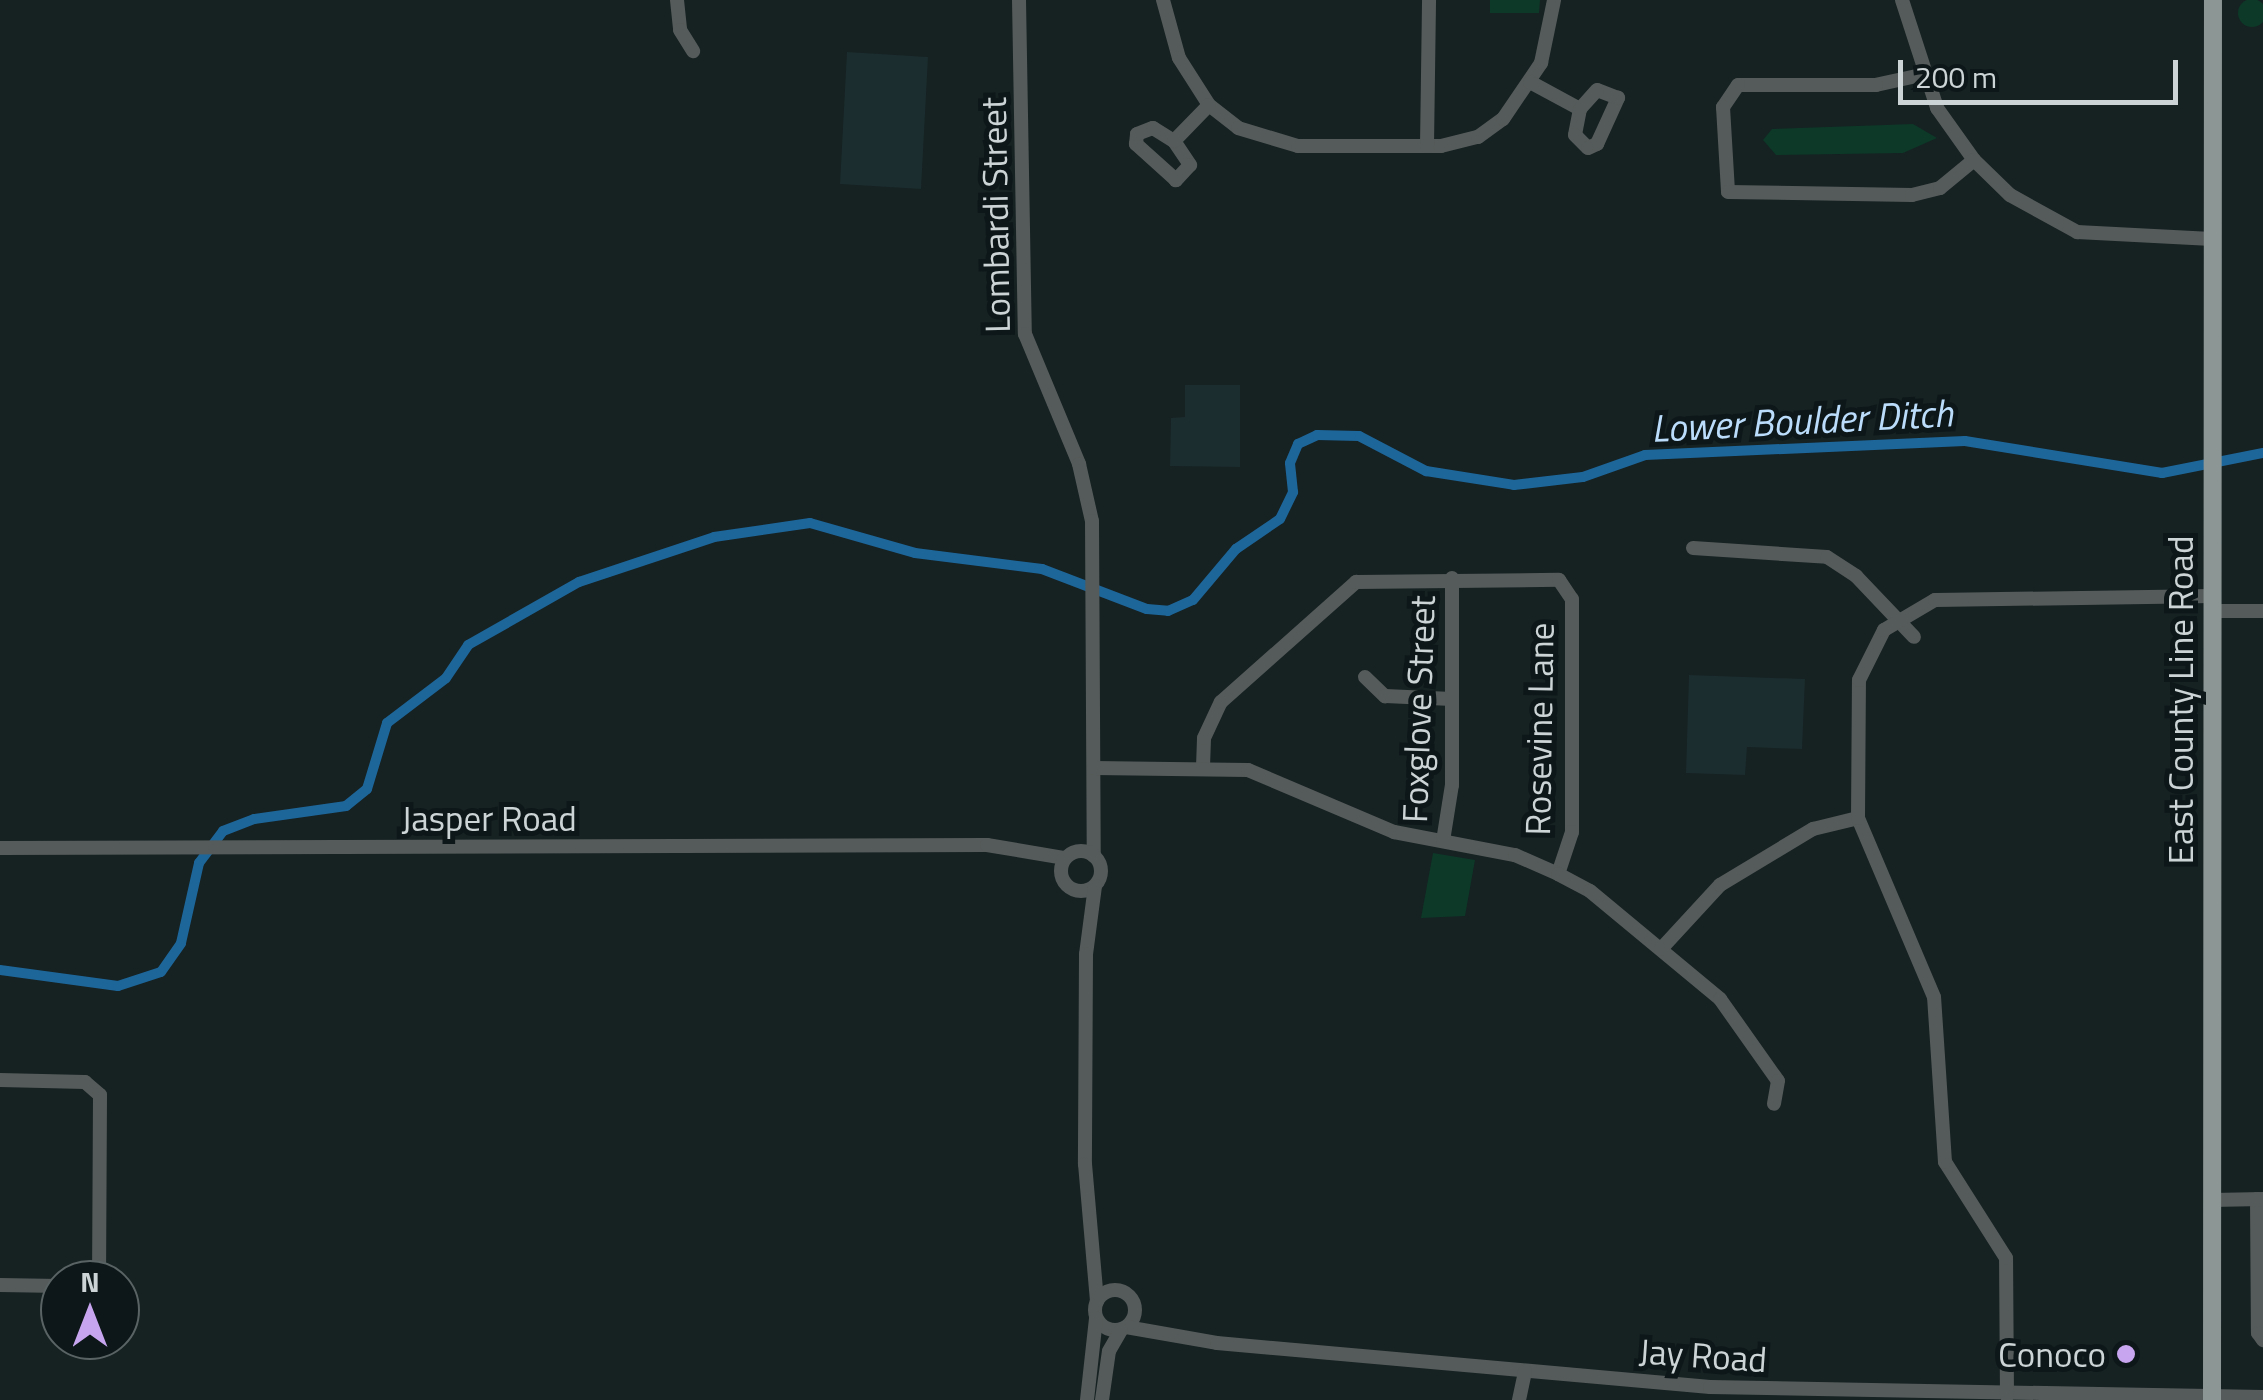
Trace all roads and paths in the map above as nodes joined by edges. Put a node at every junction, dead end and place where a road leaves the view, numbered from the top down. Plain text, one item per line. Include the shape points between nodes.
1 (677, 0) edge
2 (1019, 0) edge
3 (1162, 0) edge
4 (1429, 0) edge
5 (1554, 0) edge
6 (1902, 0) edge
7 (2212, 0) edge
8 (693, 51) dead end
9 (1922, 74) junction
10 (1530, 82) junction
11 (1209, 105) junction
12 (1580, 109) dead end
13 (1174, 141) dead end
14 (1427, 146) junction
15 (1974, 160) junction
16 (2212, 239) junction
17 (1693, 548) dead end
18 (1452, 578) junction
19 (2214, 604) junction
20 (2263, 611) edge
21 (1895, 620) junction
22 (1914, 637) dead end
23 (1365, 677) dead end
24 (1452, 699) junction
25 (1203, 768) junction
26 (1094, 772) junction
27 (1858, 818) junction
28 (1442, 842) junction
29 (978, 847) junction
30 (0, 848) edge
31 (1070, 855) junction
32 (1094, 856) junction
33 (1558, 874) junction
34 (1066, 883) junction
35 (1095, 886) junction
36 (1662, 949) junction
37 (1086, 954) junction
38 (0, 1080) edge
39 (1774, 1104) dead end
40 (2260, 1199) edge
41 (2212, 1200) junction
42 (1094, 1259) junction
43 (100, 1260) edge
44 (0, 1285) edge
45 (40, 1286) edge
46 (1122, 1291) junction
47 (1097, 1301) junction
48 (1135, 1308) junction
49 (1096, 1318) junction
50 (1123, 1329) junction
51 (1192, 1339) junction
52 (2263, 1340) edge
53 (1525, 1372) junction
54 (2007, 1396) junction
55 (2263, 1397) edge
56 (2212, 1399) edge
57 (1087, 1400) edge
58 (1102, 1400) edge
59 (1519, 1400) edge

1 - 8 street via 680,30
2 - 26 street, Lombardi Street via 1022,312 1030,355 1084,479 1094,570
3 - 11 street via 1179,58
4 - 14 street
5 - 10 street
6 - 9 street
7 - 16 main road, East County Line Road
9 - 15 street
9 - 15 street via 1876,85 1738,85 1723,107 1728,192 1912,195 1940,188
10 - 12 street
10 - 14 street via 1503,119 1478,137
11 - 13 street
11 - 14 street via 1238,128 1298,146
15 - 16 street via 2010,195 2077,232
16 - 19 main road, East County Line Road
17 - 21 street via 1826,557 1856,576
18 - 24 street, Foxglove Street
18 - 25 street via 1376,578 1337,595 1221,702 1204,738
18 - 33 street, Rosevine Lane via 1550,578 1567,584 1572,832
19 - 20 street
19 - 21 street via 1951,596
19 - 41 main road, East County Line Road
21 - 22 street
21 - 27 street via 1859,680
23 - 24 street via 1385,696
24 - 28 street, Foxglove Street via 1452,786
25 - 26 street
25 - 28 street via 1282,780 1394,832
26 - 31 street, Lombardi Street via 1085,831
26 - 32 street, Lombardi Street
27 - 36 street via 1812,828 1720,884
27 - 54 street via 1934,997 1945,1162 2006,1258
28 - 33 street via 1514,856
29 - 30 street, Jasper Road
29 - 31 street, Jasper Road
29 - 34 street, Jasper Road via 1044,862
31 - 32 street, Jasper Road
31 - 34 street, Lombardi Street
32 - 35 street, Lombardi Street via 1101,870
33 - 36 street
34 - 35 street
34 - 37 street via 1079,904
35 - 37 street
36 - 39 street via 1740,1024 1778,1081
37 - 42 street via 1085,1164
38 - 43 street via 85,1082 100,1095
40 - 41 street
40 - 52 street
41 - 56 main road, East County Line Road
42 - 46 street
42 - 47 street
44 - 45 street
46 - 47 street
46 - 48 street
47 - 49 street
48 - 50 street
48 - 51 street, Jay Road via 1152,1324
49 - 50 street, Jay Road
49 - 57 street
50 - 51 street, Jay Road
50 - 58 street via 1109,1351
51 - 53 street, Jay Road
53 - 54 street, Jay Road via 1727,1388
53 - 59 street
54 - 56 street, Jay Road
55 - 56 street, Jay Road

